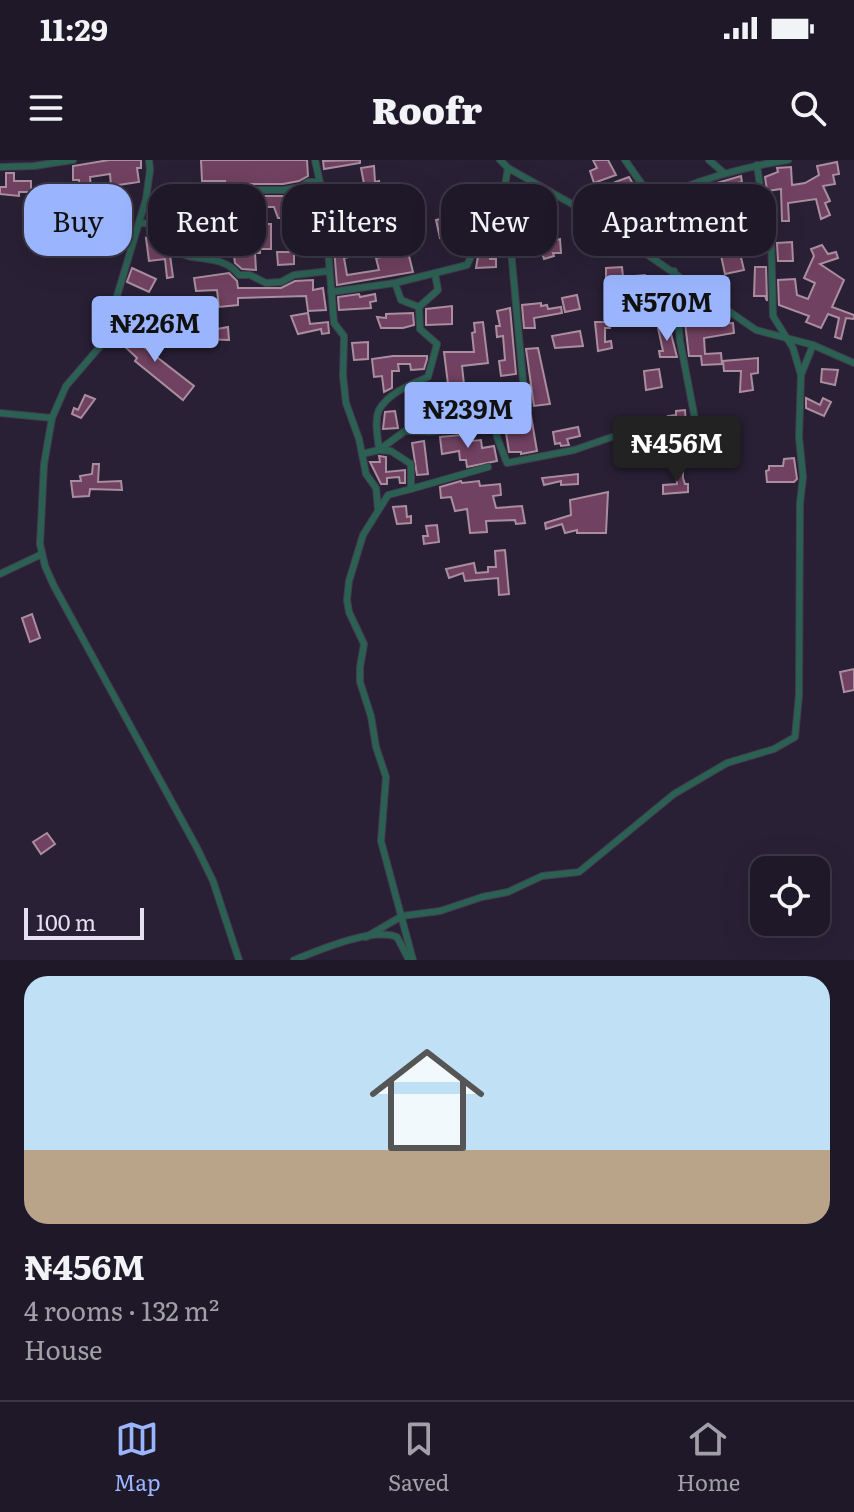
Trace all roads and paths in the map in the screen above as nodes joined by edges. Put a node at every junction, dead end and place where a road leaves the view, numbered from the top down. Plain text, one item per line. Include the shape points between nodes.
1 (70, 160) edge
2 (149, 160) edge
3 (315, 160) edge
4 (500, 160) edge
5 (625, 160) edge
6 (709, 160) edge
7 (788, 160) edge
8 (757, 165) junction
9 (0, 167) edge
10 (508, 168) junction
11 (724, 173) junction
12 (319, 182) junction
13 (505, 184) edge
14 (642, 184) edge
15 (696, 184) edge
16 (760, 184) edge
17 (146, 199) junction
18 (573, 205) edge
19 (139, 223) junction
20 (148, 223) edge
21 (188, 256) edge
22 (471, 256) edge
23 (512, 256) edge
24 (651, 256) edge
25 (772, 256) edge
26 (329, 271) junction
27 (674, 271) junction
28 (435, 274) junction
29 (395, 283) junction
30 (331, 292) junction
31 (419, 307) junction
32 (786, 338) junction
33 (813, 345) junction
34 (854, 363) edge
35 (801, 375) junction
36 (0, 413) edge
37 (490, 415) dead end
38 (52, 418) junction
39 (640, 439) dead end
40 (699, 440) dead end
41 (379, 450) junction
42 (362, 454) junction
43 (488, 467) dead end
44 (411, 489) junction
45 (378, 509) junction
46 (42, 554) junction
47 (0, 574) edge
48 (402, 916) junction
49 (366, 937) junction
50 (236, 960) edge
51 (294, 960) edge
52 (411, 960) edge

1 - 9 street
2 - 17 street
3 - 12 street
4 - 10 street
5 - 14 street
6 - 11 street
7 - 8 street
8 - 11 street
8 - 16 street
10 - 13 street
10 - 18 street
11 - 15 street
12 - 17 street via 284,190 200,190
12 - 26 street
17 - 19 street
19 - 20 street
19 - 38 street via 103,343 66,386
21 - 26 street via 207,257 257,281 281,282
22 - 28 street via 467,265
23 - 39 street via 525,402 495,416 507,463 612,437
24 - 27 street
25 - 32 street via 773,316
26 - 30 street
27 - 32 street via 756,330
27 - 40 street via 680,341
28 - 29 street
28 - 31 street via 438,290
29 - 30 street
29 - 31 street via 401,300
30 - 42 street via 334,323 344,336 346,403
31 - 41 street via 420,329 437,344 428,377 395,394 379,410
32 - 33 street
32 - 35 street
33 - 34 street
33 - 35 street
35 - 48 street via 795,737 727,763 674,794 579,872 542,876 508,892
36 - 38 street
37 - 41 street via 472,428 405,431
38 - 46 street via 44,464
41 - 42 street
41 - 44 street via 411,464
42 - 45 street
43 - 44 street
44 - 45 street via 388,495
45 - 48 street via 363,535 347,600 364,644 360,682 386,777 381,841
46 - 47 street
46 - 50 street via 54,586 213,881
48 - 49 street
48 - 52 street
49 - 51 street
49 - 52 street via 397,937

